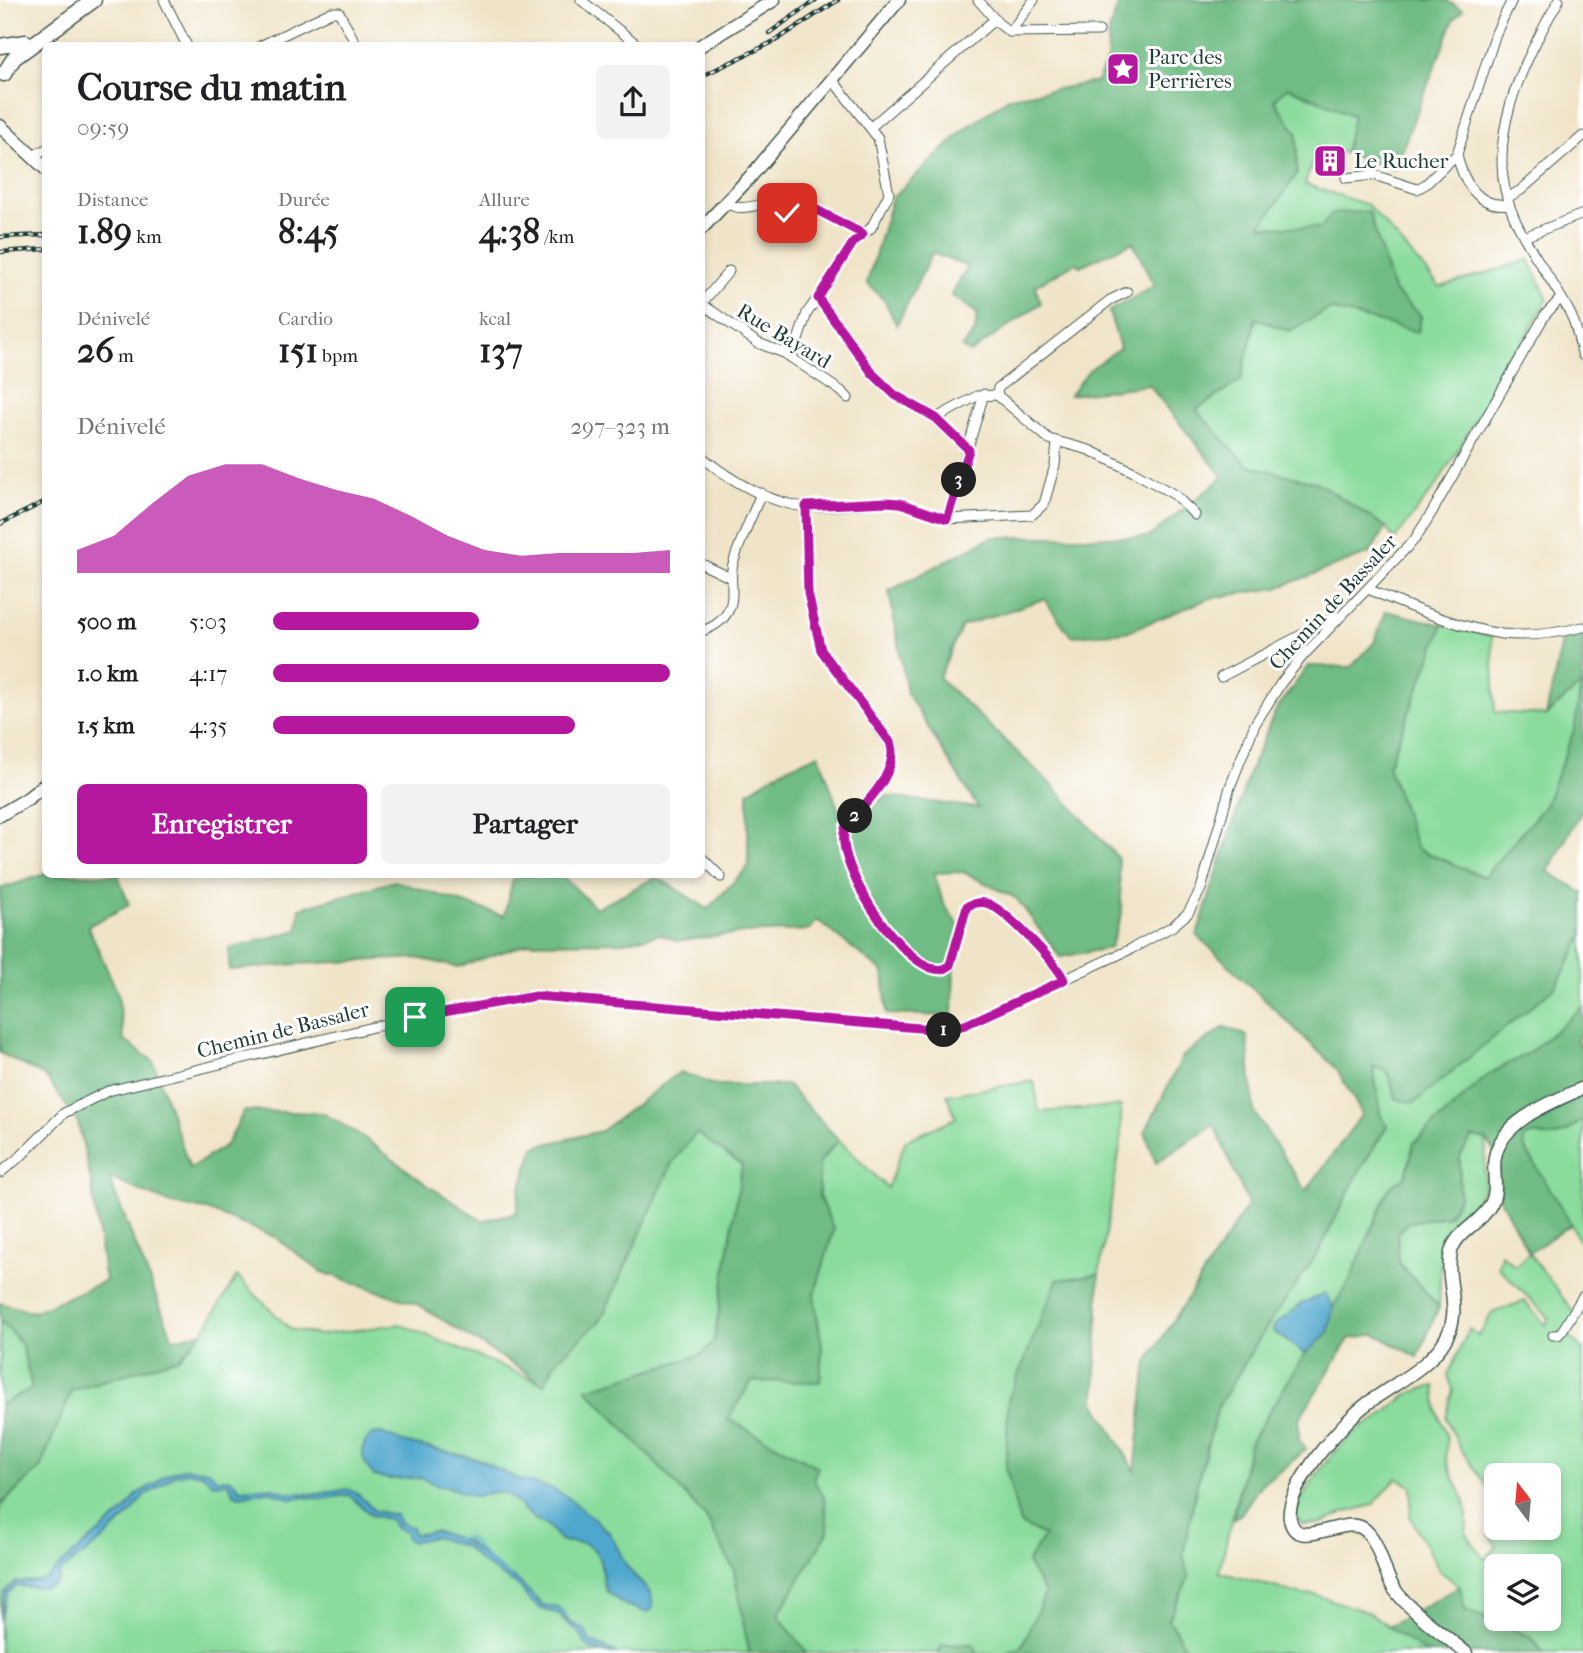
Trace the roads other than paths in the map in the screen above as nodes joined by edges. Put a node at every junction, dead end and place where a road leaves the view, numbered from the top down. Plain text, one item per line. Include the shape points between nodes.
1 (83, 0) edge
2 (94, 0) edge
3 (164, 0) edge
4 (581, 0) edge
5 (774, 0) edge
6 (899, 0) edge
7 (978, 0) edge
8 (1034, 0) edge
9 (1512, 0) edge
10 (1559, 0) edge
11 (995, 19) junction
12 (1099, 31) dead end
13 (1010, 32) junction
14 (26, 42) junction
15 (185, 42) edge
16 (268, 42) edge
17 (355, 42) edge
18 (634, 42) edge
19 (705, 43) edge
20 (0, 46) edge
21 (0, 57) edge
22 (1, 75) edge
23 (831, 80) junction
24 (0, 126) edge
25 (871, 127) junction
26 (1583, 136) edge
27 (42, 151) edge
28 (1457, 154) junction
29 (32, 156) junction
30 (42, 165) edge
31 (1346, 178) dead end
32 (1508, 201) junction
33 (727, 203) junction
34 (1583, 214) edge
35 (705, 225) edge
36 (863, 234) junction
37 (1524, 237) junction
38 (729, 271) dead end
39 (1127, 292) dead end
40 (818, 298) junction
41 (1561, 298) junction
42 (705, 300) edge
43 (705, 306) edge
44 (1583, 356) edge
45 (792, 358) junction
46 (984, 394) junction
47 (997, 394) junction
48 (848, 398) dead end
49 (936, 418) junction
50 (1057, 442) junction
51 (969, 450) junction
52 (705, 459) edge
53 (761, 494) junction
54 (806, 506) junction
55 (1195, 515) dead end
56 (947, 519) junction
57 (705, 565) edge
58 (732, 578) junction
59 (1368, 589) junction
60 (1348, 610) junction
61 (1583, 627) edge
62 (705, 630) edge
63 (1221, 677) dead end
64 (42, 787) edge
65 (0, 815) edge
66 (705, 861) edge
67 (721, 877) dead end
68 (1064, 980) junction
69 (1583, 1088) edge
70 (0, 1173) edge
71 (1583, 1296) edge
72 (1553, 1335) dead end
73 (1466, 1653) edge

1 - 14 main road
2 - 22 main road via 14,58
3 - 15 street
4 - 18 street
5 - 19 main road
6 - 23 main road
7 - 11 street
8 - 13 street
9 - 28 street via 1496,33
10 - 32 street via 1535,40 1507,117 1501,163
11 - 13 street
11 - 25 street
12 - 13 street
14 - 20 main road
14 - 21 main road
16 - 17 street via 331,12 339,12
23 - 25 street
23 - 33 main road
24 - 29 main road
25 - 36 street via 878,138 889,194
26 - 32 street
27 - 29 street
28 - 31 street via 1417,189 1374,175
28 - 32 street via 1460,171 1482,200 1495,205
29 - 30 main road
32 - 37 street
33 - 35 main road
33 - 36 street via 740,209 773,204 787,213 811,207
34 - 37 street
36 - 40 street
37 - 41 street
38 - 42 street
39 - 47 street via 1110,300 998,388
40 - 45 street via 804,319
40 - 49 street via 873,374 895,395
41 - 44 street via 1572,317
41 - 59 street, Chemin de Bassaler via 1545,315 1415,540
43 - 45 street, Rue Bayard via 758,343
45 - 48 street, Rue Bayard
46 - 47 street
46 - 49 street
46 - 51 street
47 - 50 street
49 - 51 street
50 - 55 street via 1089,450 1154,482
50 - 56 street via 1041,509 1017,517
51 - 56 street
52 - 53 street via 729,479
53 - 54 street
53 - 58 street via 732,566
54 - 56 street via 900,503
54 - 68 street via 808,593 821,650 893,751 889,771 842,834 861,892 891,936 938,971 950,965 967,906 976,902 997,909 1051,960
57 - 58 street
58 - 62 street via 730,607
59 - 60 street, Chemin de Bassaler
59 - 61 street via 1403,605 1503,634
60 - 63 street
60 - 68 street, Chemin de Bassaler via 1281,682 1255,724 1230,787 1201,889 1188,913 1131,950
64 - 65 main road
66 - 67 street
68 - 70 street, Chemin de Bassaler via 944,1030 536,996 498,1001 108,1091 64,1113
69 - 73 main road via 1520,1122 1502,1139 1495,1158 1491,1204 1452,1250 1455,1308 1444,1343 1342,1425 1302,1480 1290,1508 1293,1526 1303,1534 1347,1525 1364,1529 1397,1593
71 - 72 street via 1562,1331

